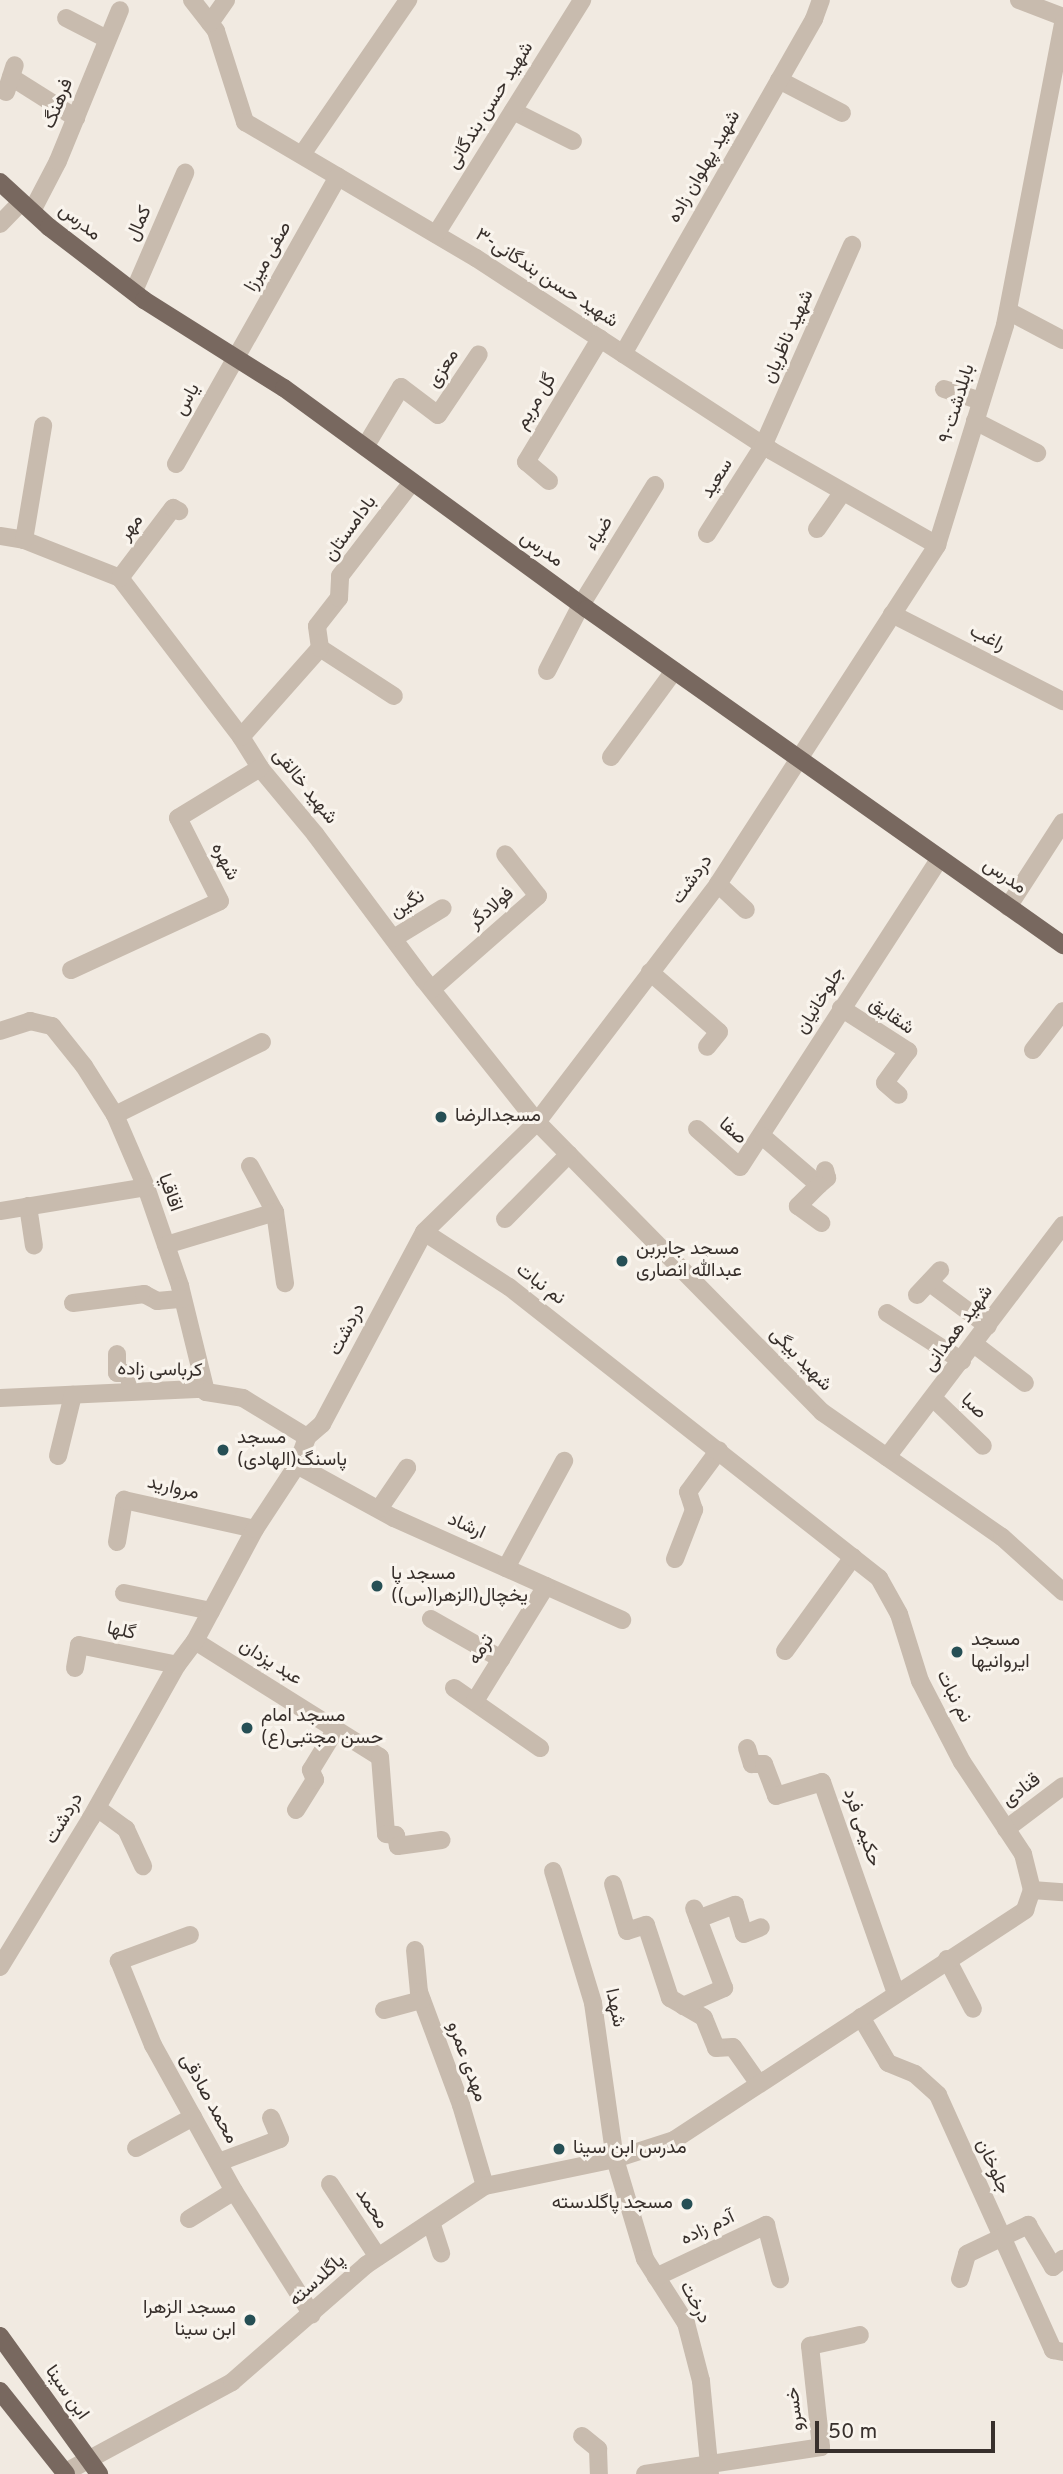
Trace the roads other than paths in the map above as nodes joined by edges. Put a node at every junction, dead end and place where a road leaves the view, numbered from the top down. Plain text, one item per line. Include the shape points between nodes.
1 (191, 0) edge
2 (226, 0) edge
3 (408, 0) edge
4 (582, 0) edge
5 (821, 0) edge
6 (1019, 0) edge
7 (120, 10) dead end
8 (1063, 17) edge
9 (65, 18) dead end
10 (210, 23) junction
11 (1063, 24) edge
12 (107, 39) junction
13 (11, 78) dead end
14 (779, 80) junction
15 (513, 111) junction
16 (842, 113) dead end
17 (76, 118) junction
18 (573, 141) dead end
19 (303, 153) junction
20 (185, 173) dead end
21 (338, 177) junction
22 (0, 182) edge
23 (27, 206) junction
24 (0, 224) edge
25 (436, 234) junction
26 (852, 245) dead end
27 (134, 291) junction
28 (1008, 311) junction
29 (600, 339) junction
30 (1063, 340) edge
31 (479, 354) dead end
32 (624, 354) junction
33 (236, 358) junction
34 (944, 389) dead end
35 (981, 401) junction
36 (975, 421) junction
37 (43, 426) dead end
38 (764, 446) junction
39 (365, 447) junction
40 (1037, 453) dead end
41 (177, 464) dead end
42 (549, 481) dead end
43 (412, 482) junction
44 (655, 485) dead end
45 (842, 493) junction
46 (179, 511) dead end
47 (817, 529) dead end
48 (707, 534) dead end
49 (0, 536) edge
50 (24, 540) junction
51 (937, 545) junction
52 (120, 578) junction
53 (581, 605) junction
54 (892, 614) junction
55 (320, 648) junction
56 (547, 671) dead end
57 (674, 671) junction
58 (394, 696) dead end
59 (1063, 701) edge
60 (241, 737) junction
61 (611, 757) dead end
62 (797, 758) junction
63 (260, 768) junction
64 (1063, 822) edge
65 (505, 855) dead end
66 (940, 858) junction
67 (718, 884) junction
68 (1009, 907) junction
69 (443, 908) dead end
70 (746, 910) dead end
71 (394, 938) junction
72 (1063, 945) edge
73 (71, 970) dead end
74 (650, 972) junction
75 (432, 989) junction
76 (841, 1008) junction
77 (1063, 1011) edge
78 (0, 1031) edge
79 (262, 1042) dead end
80 (707, 1047) dead end
81 (1033, 1050) dead end
82 (899, 1095) dead end
83 (115, 1115) junction
84 (537, 1122) junction
85 (697, 1129) dead end
86 (762, 1136) junction
87 (569, 1154) junction
88 (250, 1166) dead end
89 (740, 1167) joint
90 (146, 1187) junction
91 (28, 1206) junction
92 (0, 1211) edge
93 (275, 1212) junction
94 (505, 1219) dead end
95 (821, 1223) dead end
96 (1063, 1225) edge
97 (424, 1232) junction
98 (166, 1245) junction
99 (34, 1246) dead end
100 (285, 1283) dead end
101 (929, 1283) dead end
102 (182, 1298) junction
103 (73, 1303) dead end
104 (887, 1313) dead end
105 (988, 1326) junction
106 (974, 1344) junction
107 (117, 1354) dead end
108 (962, 1361) junction
109 (1025, 1383) dead end
110 (131, 1391) junction
111 (205, 1392) junction
112 (73, 1395) junction
113 (0, 1398) edge
114 (933, 1398) junction
115 (307, 1437) junction
116 (983, 1446) dead end
117 (719, 1450) junction
118 (58, 1456) dead end
119 (887, 1457) junction
120 (564, 1461) dead end
121 (297, 1465) junction
122 (407, 1468) dead end
123 (379, 1509) junction
124 (255, 1529) junction
125 (117, 1542) dead end
126 (853, 1558) junction
127 (675, 1559) dead end
128 (506, 1568) junction
129 (546, 1586) junction
130 (1063, 1592) edge
131 (124, 1593) dead end
132 (211, 1611) junction
133 (431, 1619) dead end
134 (622, 1620) dead end
135 (195, 1641) junction
136 (785, 1651) dead end
137 (502, 1659) junction
138 (177, 1665) junction
139 (75, 1668) dead end
140 (454, 1688) dead end
141 (475, 1701) junction
142 (336, 1729) junction
143 (540, 1748) dead end
144 (747, 1748) dead end
145 (1063, 1786) edge
146 (97, 1808) junction
147 (296, 1810) dead end
148 (1006, 1829) junction
149 (442, 1840) dead end
150 (144, 1866) dead end
151 (553, 1871) dead end
152 (612, 1884) dead end
153 (1032, 1890) junction
154 (1063, 1892) edge
155 (761, 1927) dead end
156 (190, 1935) dead end
157 (415, 1950) dead end
158 (947, 1959) junction
159 (0, 1967) edge
160 (896, 1993) junction
161 (422, 2000) junction
162 (683, 2006) junction
163 (973, 2009) dead end
164 (384, 2010) dead end
165 (861, 2017) junction
166 (759, 2084) junction
167 (193, 2117) junction
168 (271, 2118) dead end
169 (136, 2148) dead end
170 (615, 2158) junction
171 (219, 2162) junction
172 (330, 2184) dead end
173 (485, 2186) junction
174 (234, 2191) junction
175 (189, 2219) dead end
176 (431, 2222) junction
177 (1002, 2238) junction
178 (441, 2253) dead end
179 (378, 2257) junction
180 (1063, 2259) edge
181 (656, 2277) junction
182 (780, 2279) dead end
183 (960, 2279) dead end
184 (312, 2315) junction
185 (860, 2335) dead end
186 (0, 2336) edge
187 (1063, 2352) edge
188 (5, 2354) edge
189 (0, 2391) edge
190 (582, 2436) dead end
191 (94, 2468) edge
192 (709, 2470) edge
193 (65, 2473) edge
194 (599, 2474) edge
195 (645, 2474) edge

1 - 10 street, ۳-شهید حسن بندگانی
2 - 10 street
3 - 19 street
4 - 15 street, شهید حسن بندگانی
5 - 14 street, شهید پهلوان زاده
6 - 8 street
7 - 12 street, فرهنگ
9 - 12 street
10 - 19 street, ۳-شهید حسن بندگانی via 245,122
11 - 28 street, ۹-بابلدشت
12 - 17 street, فرهنگ
13 - 17 street
14 - 16 street
14 - 32 street, شهید پهلوان زاده
15 - 18 street
15 - 25 street, شهید حسن بندگانی
17 - 23 street, فرهنگ
19 - 21 street, ۳-شهید حسن بندگانی
20 - 27 street, کمال
21 - 25 street, ۳-شهید حسن بندگانی
21 - 33 street, صفی میرزا
22 - 23 main road, مدرس
23 - 24 street, فرهنگ
23 - 27 main road, مدرس
25 - 29 street, ۳-شهید حسن بندگانی
26 - 38 street, شهید ناظریان
27 - 33 main road, مدرس
28 - 30 street
28 - 35 street, ۹-بابلدشت
29 - 32 street, ۳-شهید حسن بندگانی
29 - 42 street, گل مریم via 526,462
31 - 39 street, معزی via 438,415 401,387
32 - 38 street, ۳-شهید حسن بندگانی
33 - 39 main road, مدرس
33 - 41 street, یاس
34 - 35 street
35 - 36 street, ۹-بابلدشت
36 - 40 street
36 - 51 street, ۹-بابلدشت
37 - 50 street
38 - 45 street, ۳-شهید حسن بندگانی
38 - 48 street, سعید
39 - 43 main road, مدرس
43 - 53 main road, مدرس
43 - 55 street, بادامستان via 340,576 339,598 317,626
44 - 53 street, ضیاء
45 - 47 street
45 - 51 street, ۳-شهید حسن بندگانی
46 - 52 street, مهر via 173,508
49 - 50 street
50 - 52 street
51 - 54 street, ۹-بابلدشت
52 - 60 street, شهید خالقی
53 - 56 street, ضیاء
53 - 57 main road, مدرس
54 - 59 street, راغب
54 - 62 street, ۹-بابلدشت
55 - 58 street
55 - 60 street
57 - 61 street
57 - 62 main road, مدرس
60 - 63 street, شهید خالقی
62 - 66 main road, مدرس
62 - 67 street, دردشت
63 - 71 street, شهید خالقی
63 - 73 street, شهره via 178,818 220,901
64 - 68 street
65 - 75 street, فولادگر via 538,897
66 - 68 main road, مدرس
66 - 76 street, جلوخانیان
67 - 70 street
67 - 74 street, دردشت
68 - 72 main road, مدرس
69 - 71 street, نگین
71 - 75 street, شهید خالقی
74 - 80 street via 719,1032
74 - 84 street, دردشت
75 - 84 street, شهید خالقی
76 - 82 street, شقایق via 908,1051 885,1083
76 - 86 street, جلوخانیان
77 - 81 street
78 - 83 street, اقاقیا via 30,1021 52,1026
79 - 83 street
83 - 90 street, اقاقیا
84 - 87 street, شهید بیگی
84 - 97 street, دردشت
85 - 89 street, صفا
86 - 89 street, جلوخانیان
86 - 95 street via 822,1177 798,1206
87 - 94 street
87 - 119 street, شهید بیگی via 822,1412
88 - 93 street
90 - 91 street
90 - 98 street, اقاقیا
91 - 92 street
91 - 99 street
93 - 98 street
93 - 100 street
96 - 105 street, شهید همدانی
97 - 115 street, دردشت via 322,1424
97 - 117 street, نم نبات via 509,1287
98 - 102 street, اقاقیا
101 - 105 street
102 - 103 street via 157,1301 144,1294
102 - 111 street, اقاقیا
104 - 108 street
105 - 106 street, شهید همدانی
106 - 108 street, شهید همدانی
106 - 109 street
107 - 110 street via 117,1373 129,1373
108 - 114 street, شهید همدانی
110 - 111 street, کرباسی زاده
110 - 112 street, کرباسی زاده
111 - 115 street, کرباسی زاده via 243,1398
112 - 113 street, کرباسی زاده
112 - 118 street
114 - 116 street, صبا
114 - 119 street, شهید همدانی
115 - 121 street, دردشت
117 - 126 street, نم نبات
117 - 127 street via 688,1492 694,1510
119 - 130 street, شهید بیگی via 1002,1537
120 - 128 street
121 - 123 street, ارشاد
121 - 124 street, دردشت
122 - 123 street
123 - 128 street, ارشاد
124 - 125 street, مروارید via 124,1500
124 - 132 street, دردشت
126 - 136 street
126 - 148 street, نم نبات via 879,1578 899,1614 920,1681 962,1762
128 - 129 street, ارشاد
129 - 134 street, ارشاد
129 - 137 street, ترمه
131 - 132 street
132 - 135 street, دردشت
133 - 137 street
135 - 138 street, دردشت
135 - 142 street, عبد یزدان
137 - 141 street, ترمه
138 - 139 street, گلها via 79,1645
138 - 146 street, دردشت
140 - 141 street
141 - 143 street
142 - 147 street via 306,1771 315,1780
142 - 149 street, عبد یزدان via 380,1757 386,1834 396,1835 398,1846
144 - 160 street, حکیمی فرد via 752,1764 764,1764 776,1796 822,1782
145 - 148 street, قنادی
146 - 150 street via 126,1829
146 - 159 street, دردشت
148 - 153 street, نم نبات via 1023,1854
151 - 170 street, شهدا via 593,2003
152 - 162 street via 628,1931 646,1925 670,1998
153 - 154 street
153 - 158 street via 1025,1910
155 - 162 street via 744,1934 735,1905 696,1914 724,1988
156 - 167 street, محمد صادقی via 119,1961 153,2045
157 - 161 street, مهدی عمرو
158 - 160 street
158 - 163 street
160 - 165 street
161 - 164 street
161 - 173 street, مهدی عمرو
162 - 166 street via 704,2018 716,2048 733,2047
165 - 166 street
165 - 177 street, جلوخان via 888,2063 915,2074 938,2095
166 - 170 street via 674,2140
167 - 169 street
167 - 171 street, محمد صادقی
168 - 171 street via 280,2139
170 - 173 street, پاگلدسته
170 - 181 street, درخت via 645,2259
171 - 174 street, محمد صادقی
172 - 179 street, محمد
173 - 176 street, پاگلدسته
174 - 175 street
174 - 184 street, محمد صادقی
176 - 178 street
176 - 179 street, پاگلدسته
177 - 180 street via 1028,2225 1053,2267
177 - 183 street via 967,2254
177 - 187 street, جلوخان via 1053,2350
179 - 184 street, پاگلدسته
181 - 182 street, آدم زاده via 766,2225
181 - 192 street, درخت via 686,2323 701,2381
184 - 191 street, پاگلدسته via 232,2382
185 - 192 street, خسرو via 810,2346 821,2447
186 - 188 main road, ابن سینا
188 - 191 main road, ابن سینا
189 - 193 main road
190 - 194 street via 598,2449
191 - 193 street, پاگلدسته
192 - 195 street

